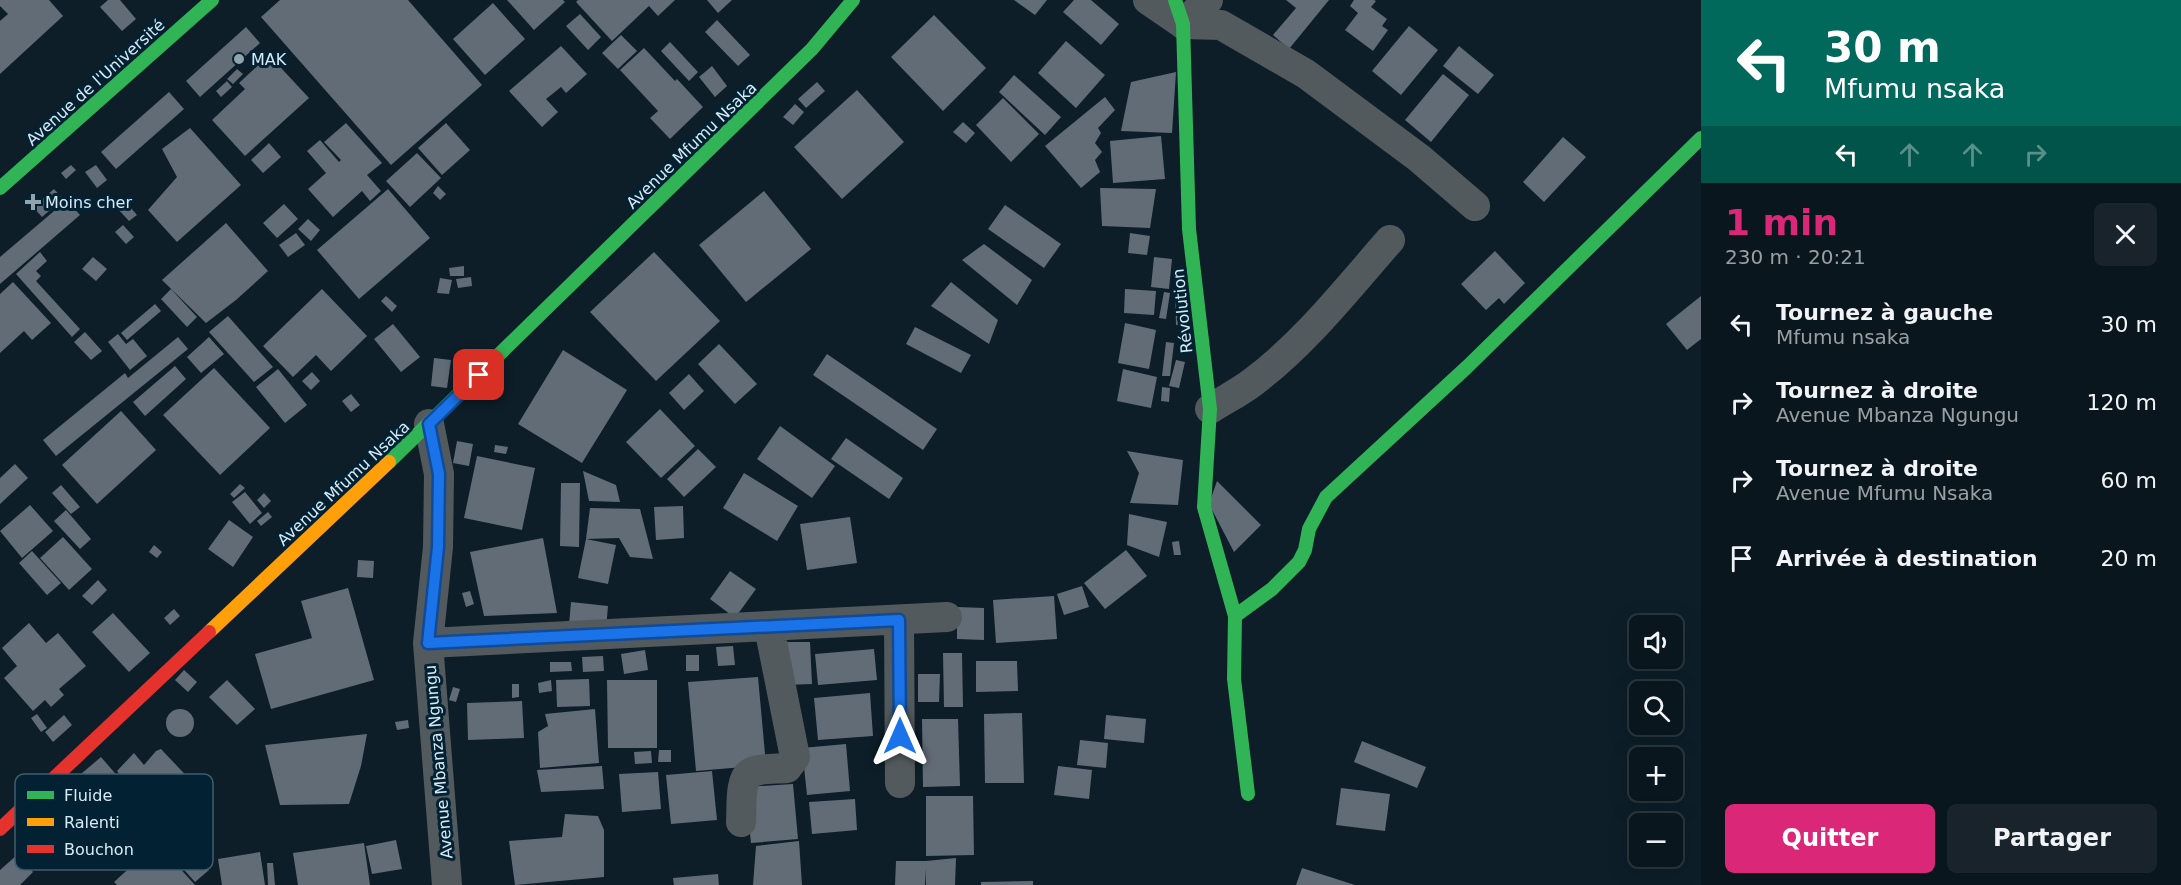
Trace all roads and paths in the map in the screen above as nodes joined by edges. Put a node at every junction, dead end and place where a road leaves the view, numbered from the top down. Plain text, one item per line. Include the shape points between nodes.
1 (212, 0) edge
2 (853, 0) edge
3 (1148, 0) edge
4 (1208, 0) edge
5 (1179, 12) edge
6 (1701, 138) edge
7 (0, 188) edge
8 (1475, 206) dead end
9 (1390, 240) dead end
10 (1210, 409) junction
11 (429, 424) junction
12 (1235, 616) junction
13 (947, 617) dead end
14 (899, 620) junction
15 (769, 627) junction
16 (428, 643) junction
17 (58, 774) edge
18 (900, 783) dead end
19 (1248, 794) dead end
20 (15, 815) edge
21 (741, 822) dead end
22 (0, 829) edge
23 (447, 885) edge

1 - 7 street, Avenue de l'Université
2 - 11 street, Avenue Mfumu Nsaka via 812,49
3 - 5 street
4 - 5 street
5 - 8 street via 1221,25 1306,74 1419,158
5 - 10 street, Révolution via 1189,229
6 - 12 street via 1467,367 1326,497 1299,562 1272,589
9 - 10 street via 1275,365
10 - 12 street, Révolution via 1204,507
11 - 16 street, Avenue Mbanza Ngungu via 439,474 438,547
11 - 17 street, Avenue Mfumu Nsaka
12 - 19 street, Révolution via 1234,679
13 - 14 street
14 - 15 street
14 - 18 street
15 - 16 street
15 - 21 street via 795,757 787,768 747,775
16 - 23 street, Avenue Mbanza Ngungu
20 - 22 street, Avenue Mfumu Nsaka

